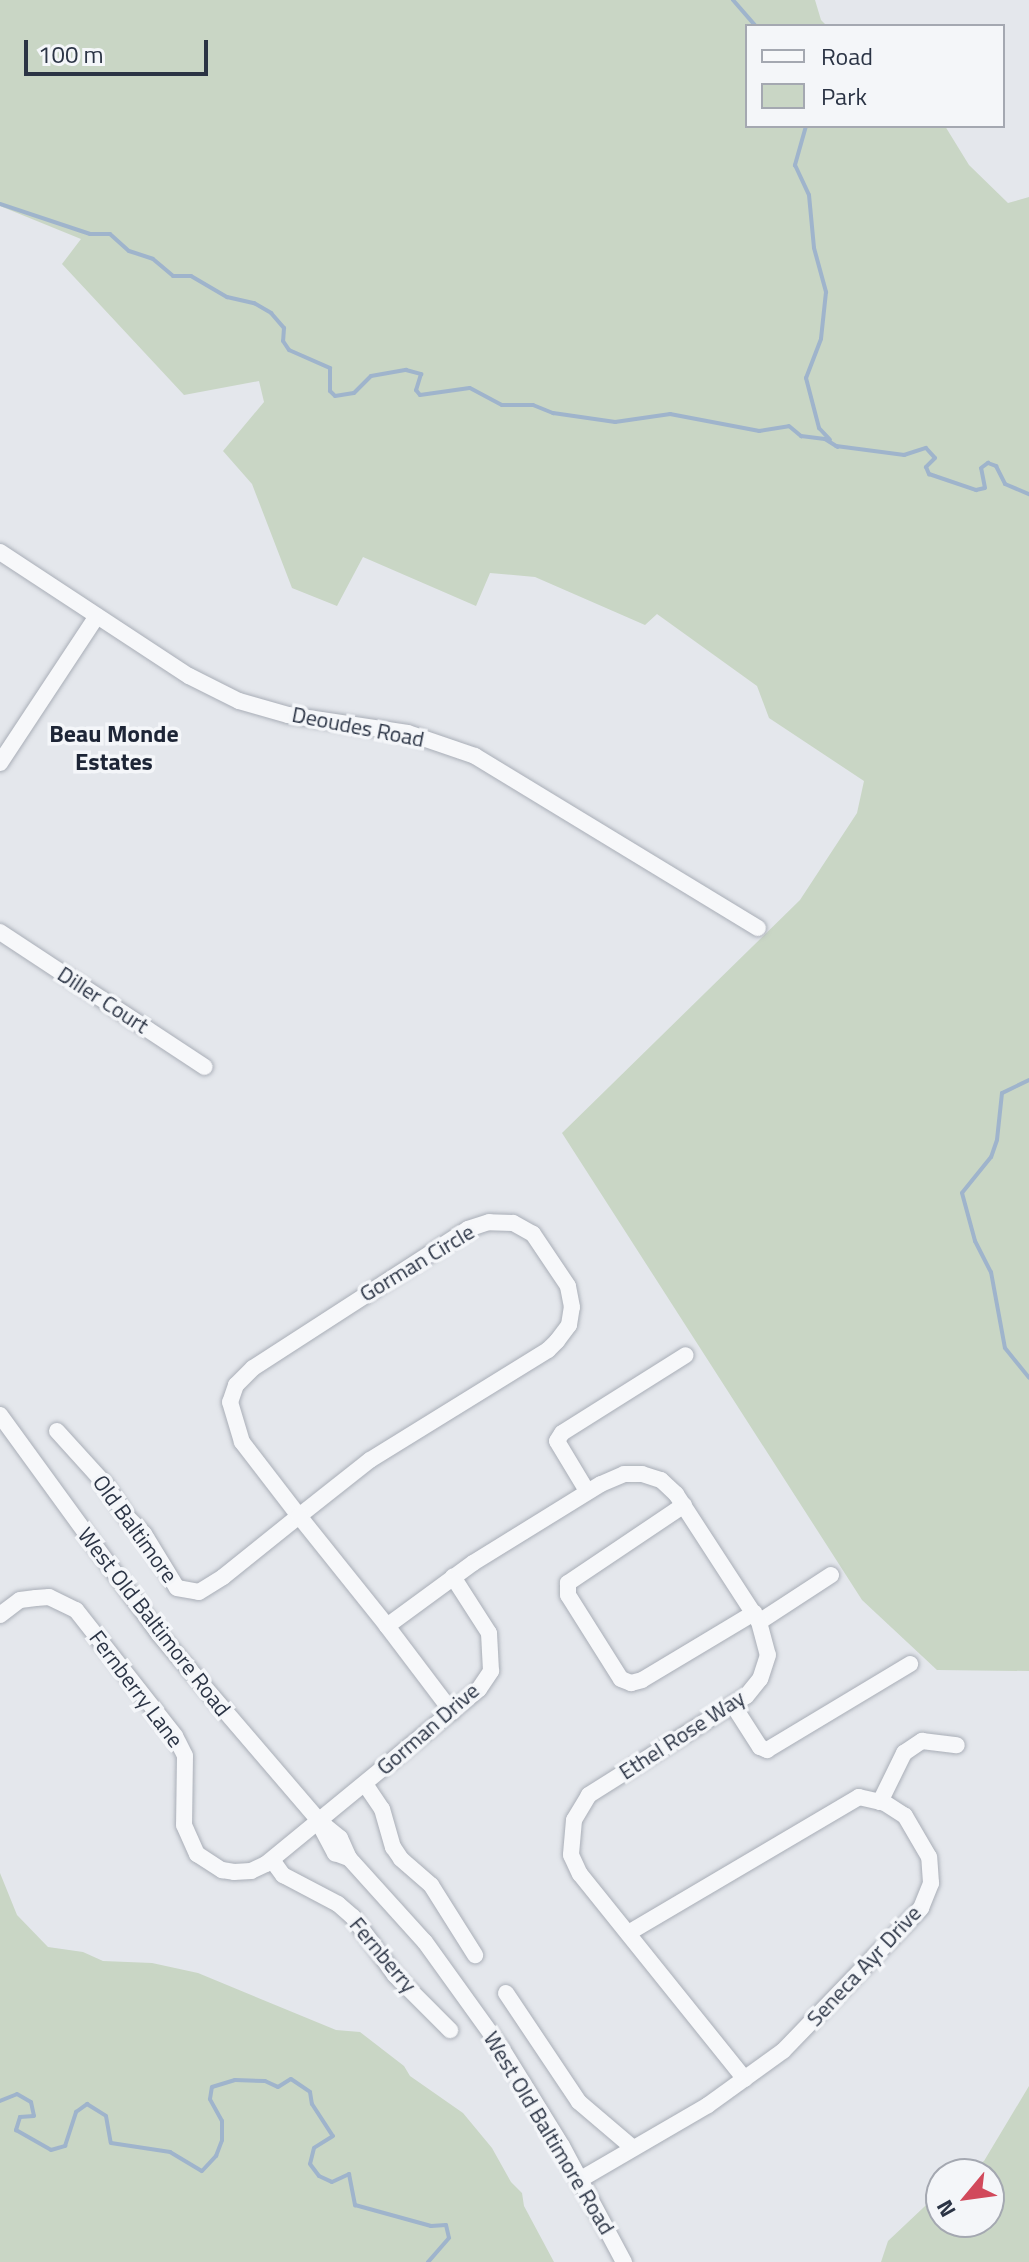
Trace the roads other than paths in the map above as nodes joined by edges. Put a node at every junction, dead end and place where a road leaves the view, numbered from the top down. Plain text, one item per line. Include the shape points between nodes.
1 (0, 552) edge
2 (97, 616) junction
3 (0, 763) edge
4 (758, 928) dead end
5 (0, 932) edge
6 (205, 1067) dead end
7 (686, 1355) dead end
8 (0, 1415) edge
9 (57, 1431) dead end
10 (587, 1491) junction
11 (684, 1505) junction
12 (299, 1516) junction
13 (831, 1575) dead end
14 (453, 1577) junction
15 (0, 1615) edge
16 (757, 1618) junction
17 (387, 1626) junction
18 (910, 1664) dead end
19 (733, 1705) junction
20 (452, 1712) junction
21 (957, 1745) dead end
22 (365, 1784) junction
23 (880, 1802) junction
24 (319, 1821) junction
25 (272, 1860) junction
26 (628, 1933) junction
27 (475, 1955) dead end
28 (506, 1993) dead end
29 (450, 2030) dead end
30 (745, 2079) junction
31 (633, 2148) junction
32 (581, 2179) junction
33 (624, 2262) edge

1 - 2 street, Deoudes Road
2 - 3 street
2 - 4 street, Deoudes Road via 189,676 239,701 288,715 408,733 475,756
5 - 6 street, Diller Court
7 - 10 street via 562,1433 557,1441
8 - 24 street, West Old Baltimore Road via 159,1634
9 - 12 street, Old Baltimore via 144,1534 177,1588 188,1592 208,1587
10 - 11 street, Ethel Rose Way via 624,1474 642,1474 661,1480
10 - 14 street, Ethel Rose Way
11 - 16 street, Ethel Rose Way
11 - 16 street via 568,1583 568,1595 621,1679 642,1680
12 - 12 street, Gorman Circle via 242,1442 230,1402 236,1385 296,1337 468,1229 489,1222 513,1223 533,1234 568,1286 569,1325 557,1341 370,1460
12 - 17 street, Gorman Circle
13 - 16 street
14 - 17 street, Ethel Rose Way
14 - 20 street, Gorman Drive via 489,1633 492,1653 491,1671 479,1689
15 - 25 street, Fernberry Lane via 20,1600 49,1597 76,1610 185,1756 184,1825 197,1854 234,1872 251,1871
16 - 19 street, Ethel Rose Way via 768,1655 760,1679
17 - 20 street, Gorman Circle
18 - 19 street via 767,1750
19 - 26 street, Ethel Rose Way via 589,1795 574,1820 571,1855 580,1874
20 - 22 street, Gorman Drive
21 - 23 street via 922,1741 904,1753
22 - 24 street, Gorman Drive
22 - 27 street via 382,1809 393,1847 431,1885
23 - 26 street via 859,1797 836,1808
23 - 30 street, Seneca Ayr Drive via 905,1816 929,1857 931,1883 921,1908 783,2051
24 - 25 street, Fernberry Lane
24 - 32 street, West Old Baltimore Road via 335,1853 349,1858 425,1942 502,2049
25 - 29 street, Fernberry via 283,1875 331,1899 353,1917 395,1975
26 - 30 street, Ethel Rose Way
28 - 31 street via 579,2102
30 - 31 street, Seneca Ayr Drive
31 - 32 street, Seneca Ayr Drive
32 - 33 street, West Old Baltimore Road

